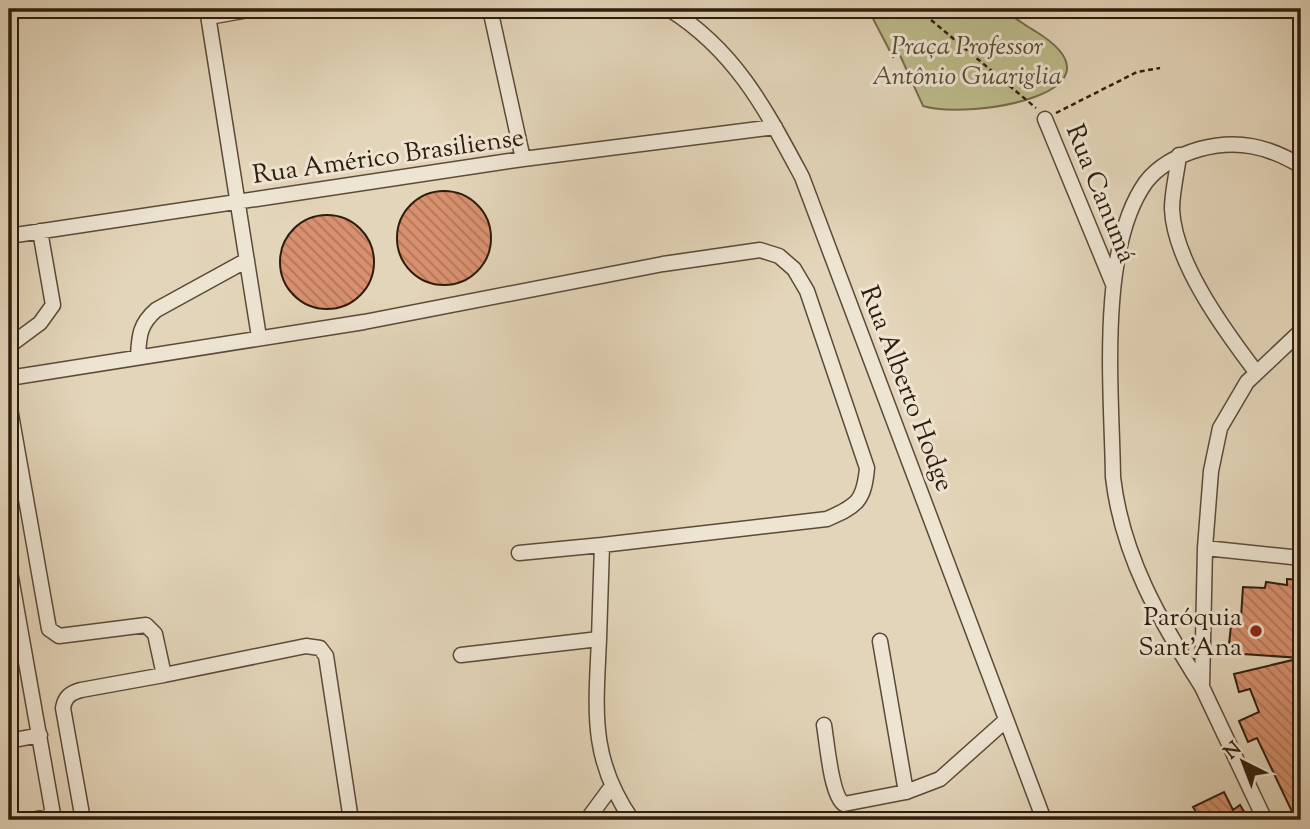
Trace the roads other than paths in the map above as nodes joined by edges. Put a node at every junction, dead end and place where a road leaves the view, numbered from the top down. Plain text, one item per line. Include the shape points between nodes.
1 (254, 9) edge
2 (490, 9) edge
3 (669, 9) edge
4 (208, 13) edge
5 (1045, 119) road end
6 (775, 127) junction
7 (1179, 155) junction
8 (523, 159) junction
9 (1301, 166) edge
10 (238, 201) junction
11 (40, 231) junction
12 (9, 236) edge
13 (247, 260) junction
14 (1113, 284) junction
15 (1301, 331) edge
16 (259, 337) junction
17 (9, 346) edge
18 (138, 356) junction
19 (1256, 372) junction
20 (9, 378) edge
21 (9, 403) edge
22 (602, 545) junction
23 (1205, 548) junction
24 (519, 553) dead end
25 (1301, 558) edge
26 (9, 566) edge
27 (14, 628) edge
28 (599, 639) junction
29 (880, 641) dead end
30 (461, 655) dead end
31 (164, 675) junction
32 (1202, 687) junction
33 (1005, 721) junction
34 (824, 725) dead end
35 (40, 735) junction
36 (9, 740) edge
37 (612, 786) junction
38 (906, 792) junction
39 (54, 818) edge
40 (31, 820) edge
41 (83, 820) edge
42 (351, 820) edge
43 (587, 820) edge
44 (632, 820) edge
45 (1044, 820) edge
46 (1265, 820) edge

1 - 4 street
2 - 8 street
3 - 6 street, Rua Alberto Hodge via 708,40 749,83
4 - 10 street
5 - 14 street, Rua Canumá
6 - 8 street, Rua Américo Brasiliense
6 - 33 street, Rua Alberto Hodge via 802,177
7 - 9 street via 1221,143 1250,145 1277,152
7 - 14 street via 1147,182 1132,209
7 - 19 street via 1172,207 1181,248 1230,338
8 - 10 street, Rua Américo Brasiliense
10 - 11 street, Rua Américo Brasiliense
10 - 13 street
11 - 12 street, Rua Américo Brasiliense
11 - 17 street via 53,305 40,323
13 - 16 street
13 - 18 street via 144,320
14 - 32 street via 1113,477 1122,532 1161,623
15 - 19 street
16 - 18 street
16 - 22 street via 364,322 663,264 760,250 779,256 794,269 807,291 867,468 865,494 849,509 827,519
18 - 20 street
19 - 23 street via 1237,395 1220,428 1211,471
21 - 31 street via 49,629 59,636 146,625 155,634
22 - 24 street
22 - 28 street
23 - 25 street
23 - 32 street
26 - 27 street
27 - 35 street
28 - 30 street
28 - 37 street via 595,724
29 - 38 street
31 - 41 street via 71,692 64,701
31 - 42 street via 306,646 320,648 326,656
32 - 46 street
33 - 38 street via 940,779
33 - 45 street, Rua Alberto Hodge
34 - 38 street via 839,801 851,803
35 - 36 street
35 - 39 street
37 - 43 street
37 - 44 street
39 - 40 street

